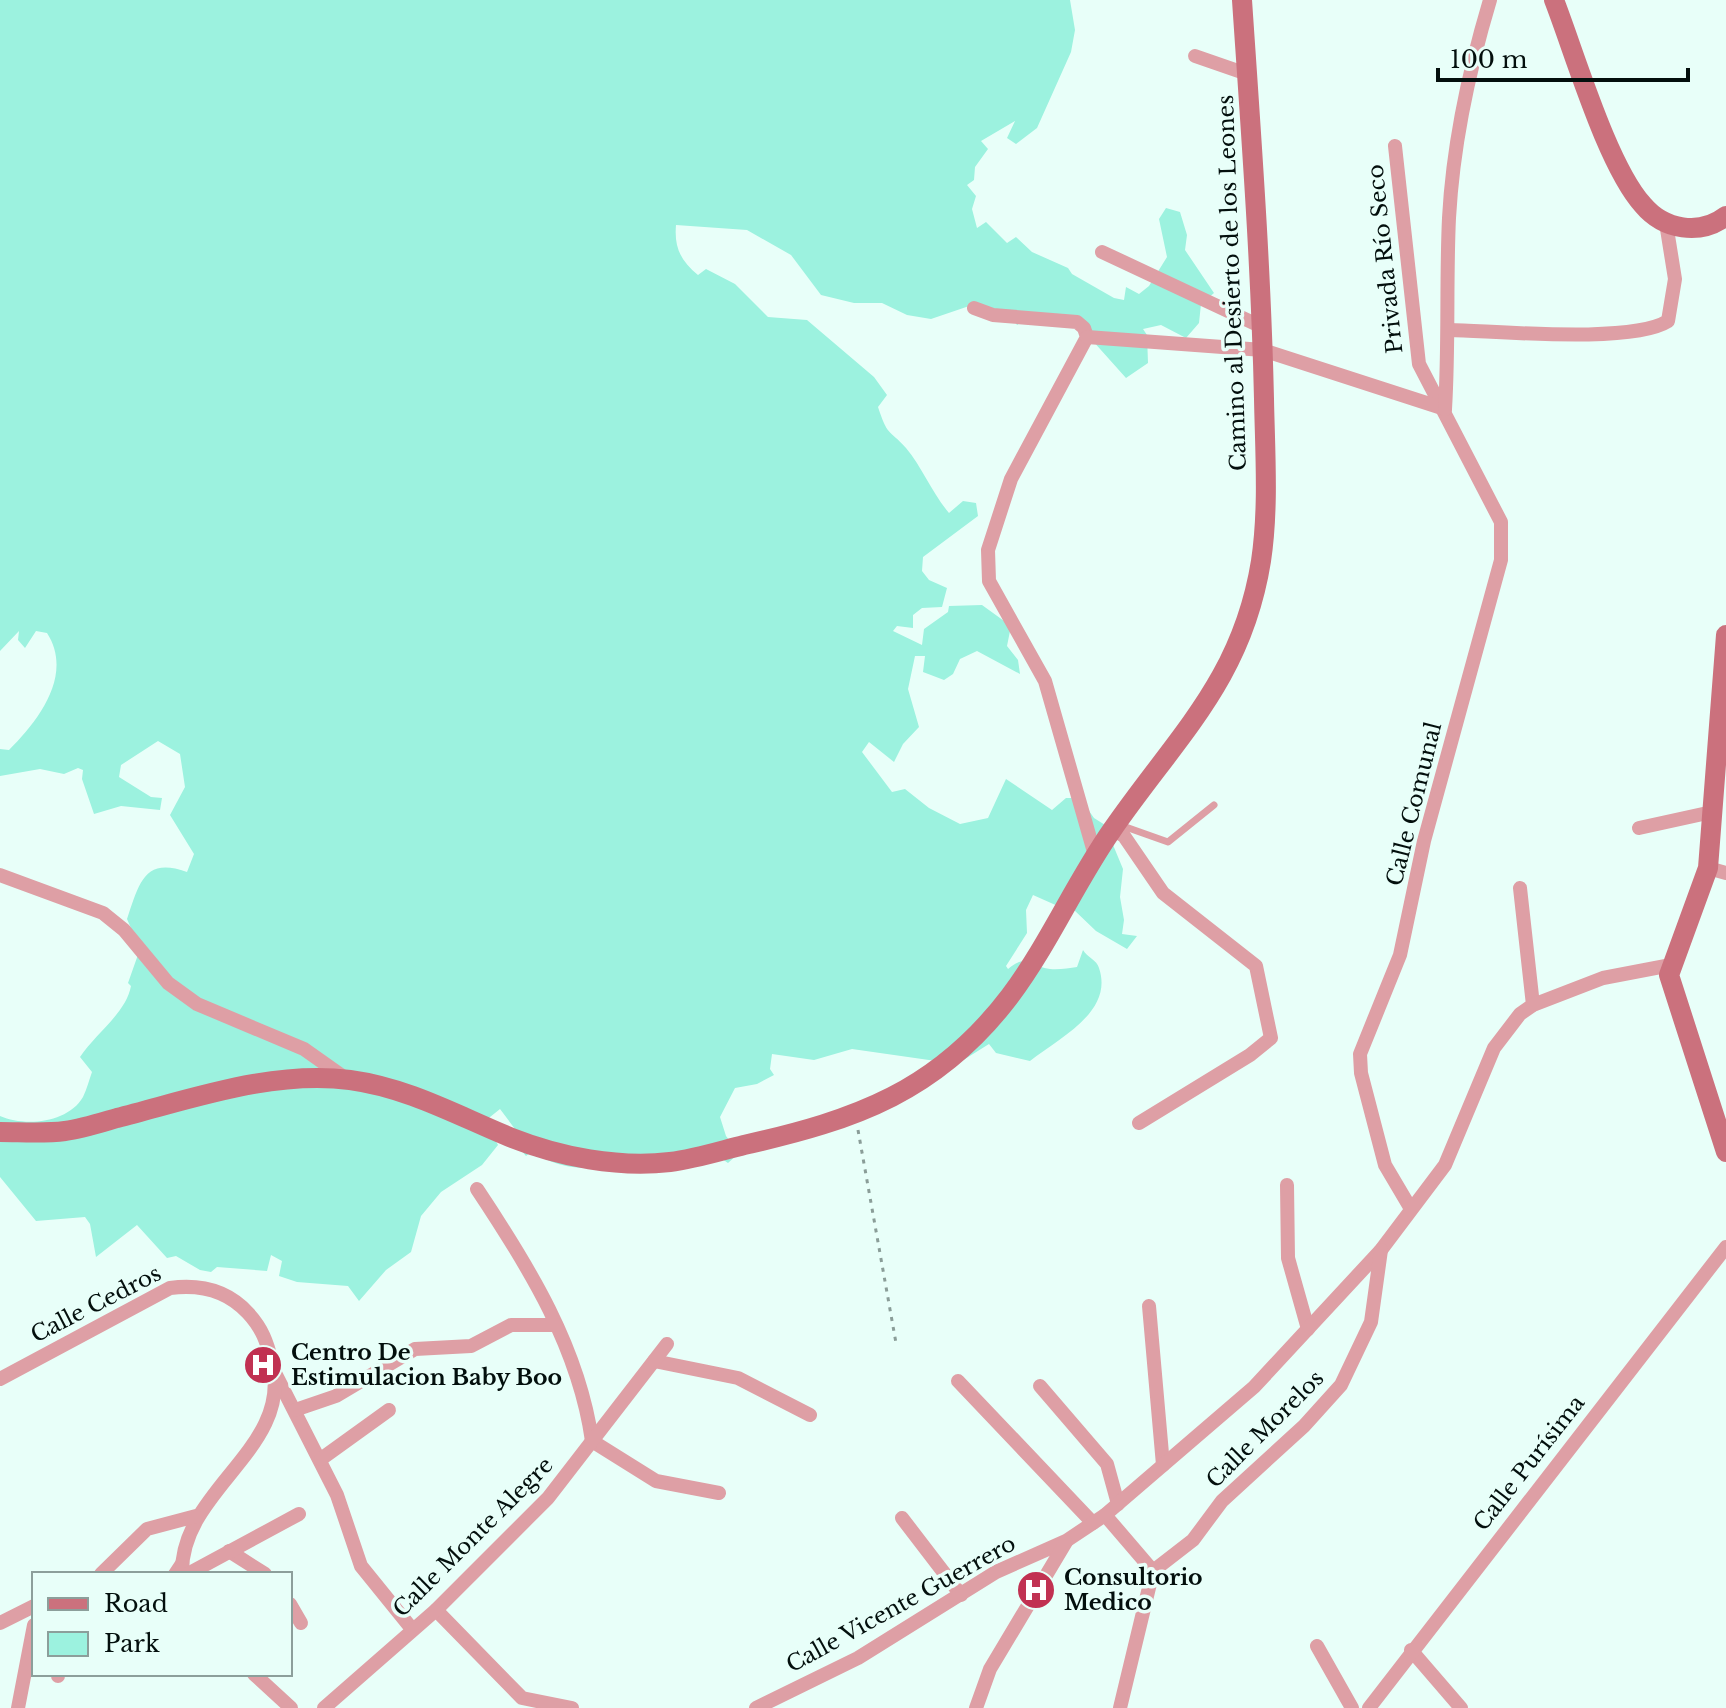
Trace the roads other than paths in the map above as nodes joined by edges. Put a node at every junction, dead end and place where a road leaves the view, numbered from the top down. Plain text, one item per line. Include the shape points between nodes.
1 (1242, 0) edge
2 (1490, 0) edge
3 (1554, 0) edge
4 (1195, 56) dead end
5 (1247, 74) junction
6 (1395, 146) dead end
7 (1726, 216) edge
8 (1666, 223) junction
9 (1102, 252) dead end
10 (974, 308) dead end
11 (1262, 327) junction
12 (1450, 330) junction
13 (1086, 332) junction
14 (1263, 350) junction
15 (1445, 409) junction
16 (1726, 635) edge
17 (1214, 805) dead end
18 (1712, 812) junction
19 (1114, 827) junction
20 (1639, 828) dead end
21 (1096, 859) junction
22 (1717, 870) edge
23 (0, 875) edge
24 (1520, 888) dead end
25 (1671, 965) junction
26 (1533, 1005) junction
27 (348, 1080) junction
28 (1139, 1123) dead end
29 (0, 1132) edge
30 (1726, 1152) edge
31 (1287, 1185) dead end
32 (477, 1189) dead end
33 (1411, 1209) junction
34 (1726, 1247) edge
35 (1381, 1250) junction
36 (1149, 1306) dead end
37 (556, 1325) junction
38 (1308, 1329) junction
39 (667, 1344) dead end
40 (654, 1361) junction
41 (4, 1372) edge
42 (275, 1375) junction
43 (958, 1381) dead end
44 (1040, 1386) dead end
45 (295, 1410) junction
46 (389, 1410) dead end
47 (810, 1415) dead end
48 (592, 1441) junction
49 (321, 1459) junction
50 (1163, 1465) junction
51 (719, 1493) dead end
52 (1118, 1504) junction
53 (299, 1514) dead end
54 (196, 1516) junction
55 (902, 1518) dead end
56 (1099, 1519) junction
57 (1066, 1541) junction
58 (229, 1551) junction
59 (182, 1557) junction
60 (1153, 1571) junction
61 (103, 1572) edge
62 (172, 1572) edge
63 (182, 1572) edge
64 (192, 1572) edge
65 (262, 1572) edge
66 (961, 1595) junction
67 (32, 1607) edge
68 (292, 1607) edge
69 (436, 1610) junction
70 (0, 1623) edge
71 (301, 1623) dead end
72 (412, 1629) junction
73 (32, 1635) edge
74 (1317, 1646) dead end
75 (1411, 1650) junction
76 (256, 1676) edge
77 (517, 1703) edge
78 (18, 1708) edge
79 (291, 1708) edge
80 (324, 1708) edge
81 (572, 1708) edge
82 (756, 1708) edge
83 (976, 1708) edge
84 (1120, 1708) edge
85 (1352, 1708) edge
86 (1369, 1708) edge
87 (1461, 1708) edge

1 - 5 main road, Camino al Desierto de los Leones
2 - 12 street, Calle Comunal via 1469,71 1449,216
3 - 8 main road via 1634,195
4 - 5 street
5 - 11 main road, Camino al Desierto de los Leones
6 - 15 street, Privada Río Seco via 1419,364
7 - 8 main road via 1704,228
8 - 12 street via 1675,279 1668,321 1658,327 1608,333
9 - 11 street
10 - 13 street via 993,315 1077,322
11 - 14 main road, Camino al Desierto de los Leones
12 - 15 street, Calle Comunal
13 - 14 street
13 - 21 street via 1011,479 988,565 989,581 1045,681
14 - 15 street
14 - 19 main road, Camino al Desierto de los Leones via 1262,554 1250,619 1227,671
15 - 33 street, Calle Comunal via 1501,522 1501,560 1424,841 1400,955 1360,1054 1385,1165
16 - 18 main road
17 - 19 lane via 1168,842
18 - 20 street
18 - 22 main road
19 - 21 main road, Camino al Desierto de los Leones
19 - 28 street via 1163,893 1256,966 1271,1038
21 - 27 main road, Camino al Desierto de los Leones via 1056,928 996,1012 944,1065 915,1087 799,1133 669,1162 590,1161 517,1140 408,1092
22 - 25 main road
23 - 27 street via 103,913 168,983 197,1004 304,1049
24 - 26 street
25 - 26 street, Calle Vicente Guerrero via 1603,978
25 - 30 main road via 1670,985
26 - 33 street, Calle Vicente Guerrero via 1508,1026 1494,1048 1445,1165
27 - 29 main road, Camino al Desierto de los Leones via 251,1084 66,1131
31 - 38 street via 1288,1258
32 - 37 street via 524,1259
33 - 35 street, Calle Vicente Guerrero
34 - 75 street, Calle Purísima
35 - 38 street, Calle Vicente Guerrero
35 - 60 street, Calle Morelos via 1371,1322 1341,1385 1222,1501 1193,1540
36 - 50 street
37 - 45 street via 511,1325 471,1346 415,1349 336,1396
37 - 48 street via 586,1395
38 - 50 street, Calle Vicente Guerrero via 1254,1387
39 - 40 street, Calle Monte Alegre
40 - 47 street via 738,1378
40 - 48 street, Calle Monte Alegre
41 - 42 street, Calle Cedros via 170,1288 190,1285 225,1294 241,1305 266,1338
42 - 45 street
42 - 54 street, Calle Cedros via 274,1400 261,1435
43 - 56 street
44 - 52 street via 1107,1464
45 - 49 street
46 - 49 street
48 - 51 street via 656,1481
48 - 69 street, Calle Monte Alegre via 548,1498
49 - 72 street via 361,1566
50 - 52 street, Calle Vicente Guerrero
52 - 56 street, Calle Vicente Guerrero
53 - 58 street
54 - 59 street, Calle Cedros
54 - 61 street via 147,1529
55 - 66 street
56 - 57 street, Calle Vicente Guerrero
56 - 60 street
57 - 66 street, Calle Vicente Guerrero via 996,1572
57 - 83 street via 990,1669
58 - 64 street
58 - 65 street
59 - 62 lane
59 - 63 street, Calle Cedros
60 - 84 street
66 - 82 street, Calle Vicente Guerrero via 858,1658
67 - 70 street
68 - 71 street
69 - 72 street, Calle Monte Alegre
69 - 77 street
72 - 80 street, Calle Monte Alegre
73 - 78 street
74 - 85 street
75 - 86 street, Calle Purísima
75 - 87 street
76 - 79 street
77 - 81 street

